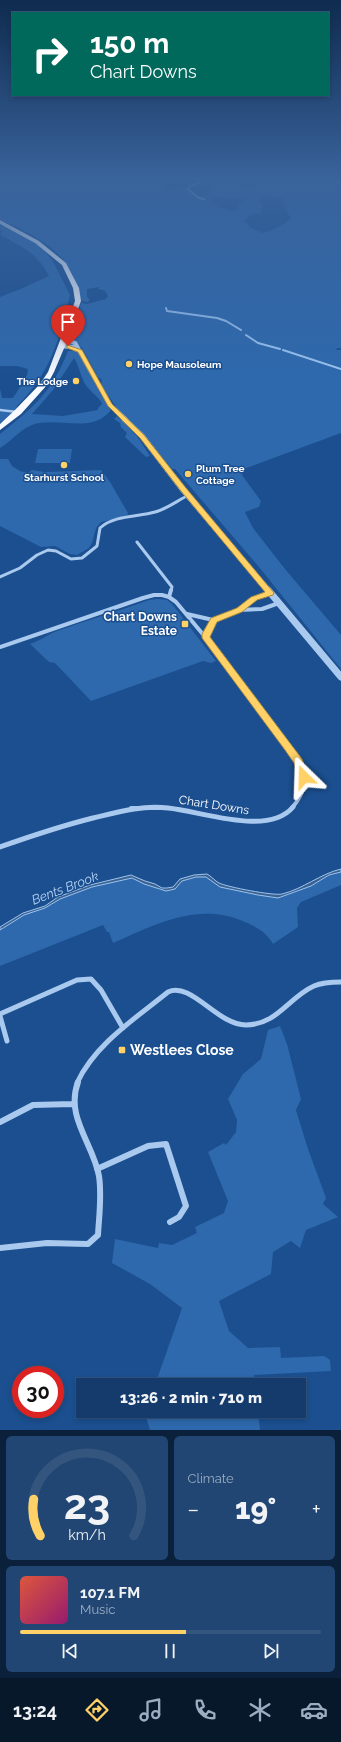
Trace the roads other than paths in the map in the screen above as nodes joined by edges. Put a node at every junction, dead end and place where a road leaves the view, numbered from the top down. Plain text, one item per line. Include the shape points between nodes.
1 (39, 244) edge
2 (63, 342) junction
3 (80, 351) junction
4 (0, 410) edge
5 (18, 412) junction
6 (0, 428) edge
7 (188, 495) junction
8 (137, 542) dead end
9 (0, 577) edge
10 (270, 593) junction
11 (169, 597) junction
12 (279, 603) junction
13 (240, 610) junction
14 (187, 614) junction
15 (213, 620) junction
16 (206, 638) junction
17 (0, 647) edge
18 (341, 677) edge
19 (0, 847) edge
20 (341, 982) edge
21 (0, 1015) edge
22 (123, 1028) junction
23 (8, 1041) dead end
24 (73, 1104) junction
25 (0, 1122) edge
26 (97, 1169) junction
27 (170, 1222) dead end
28 (0, 1248) edge

1 - 2 highway via 64,264 76,288 78,300
2 - 3 street
2 - 3 street via 75,342
2 - 5 highway via 43,385
3 - 7 street via 110,405 142,436
4 - 5 street
5 - 6 highway
7 - 9 street via 157,511 103,526 95,548 77,560 49,550
7 - 10 street
8 - 11 street via 172,586
10 - 12 street
10 - 13 street via 254,599
11 - 14 street, Chart Downs
11 - 17 street via 154,595 143,598
12 - 13 street via 262,609
12 - 18 street
13 - 15 street
14 - 15 street
14 - 16 street, Chart Downs
15 - 16 street
16 - 19 street, Chart Downs via 299,762 304,777 304,791 289,812 273,820 250,822 166,808 132,808 51,829
20 - 22 street via 322,983 310,988 278,1015 264,1022 245,1025 228,1022 185,991 176,989 168,992
21 - 22 street via 77,980 91,979 106,996
21 - 23 street
22 - 24 street via 84,1068 77,1082
24 - 25 street via 33,1105
24 - 26 street via 77,1121
26 - 27 street via 148,1146 166,1144 186,1206 179,1217
26 - 28 street via 101,1198 98,1235 88,1244 47,1243

